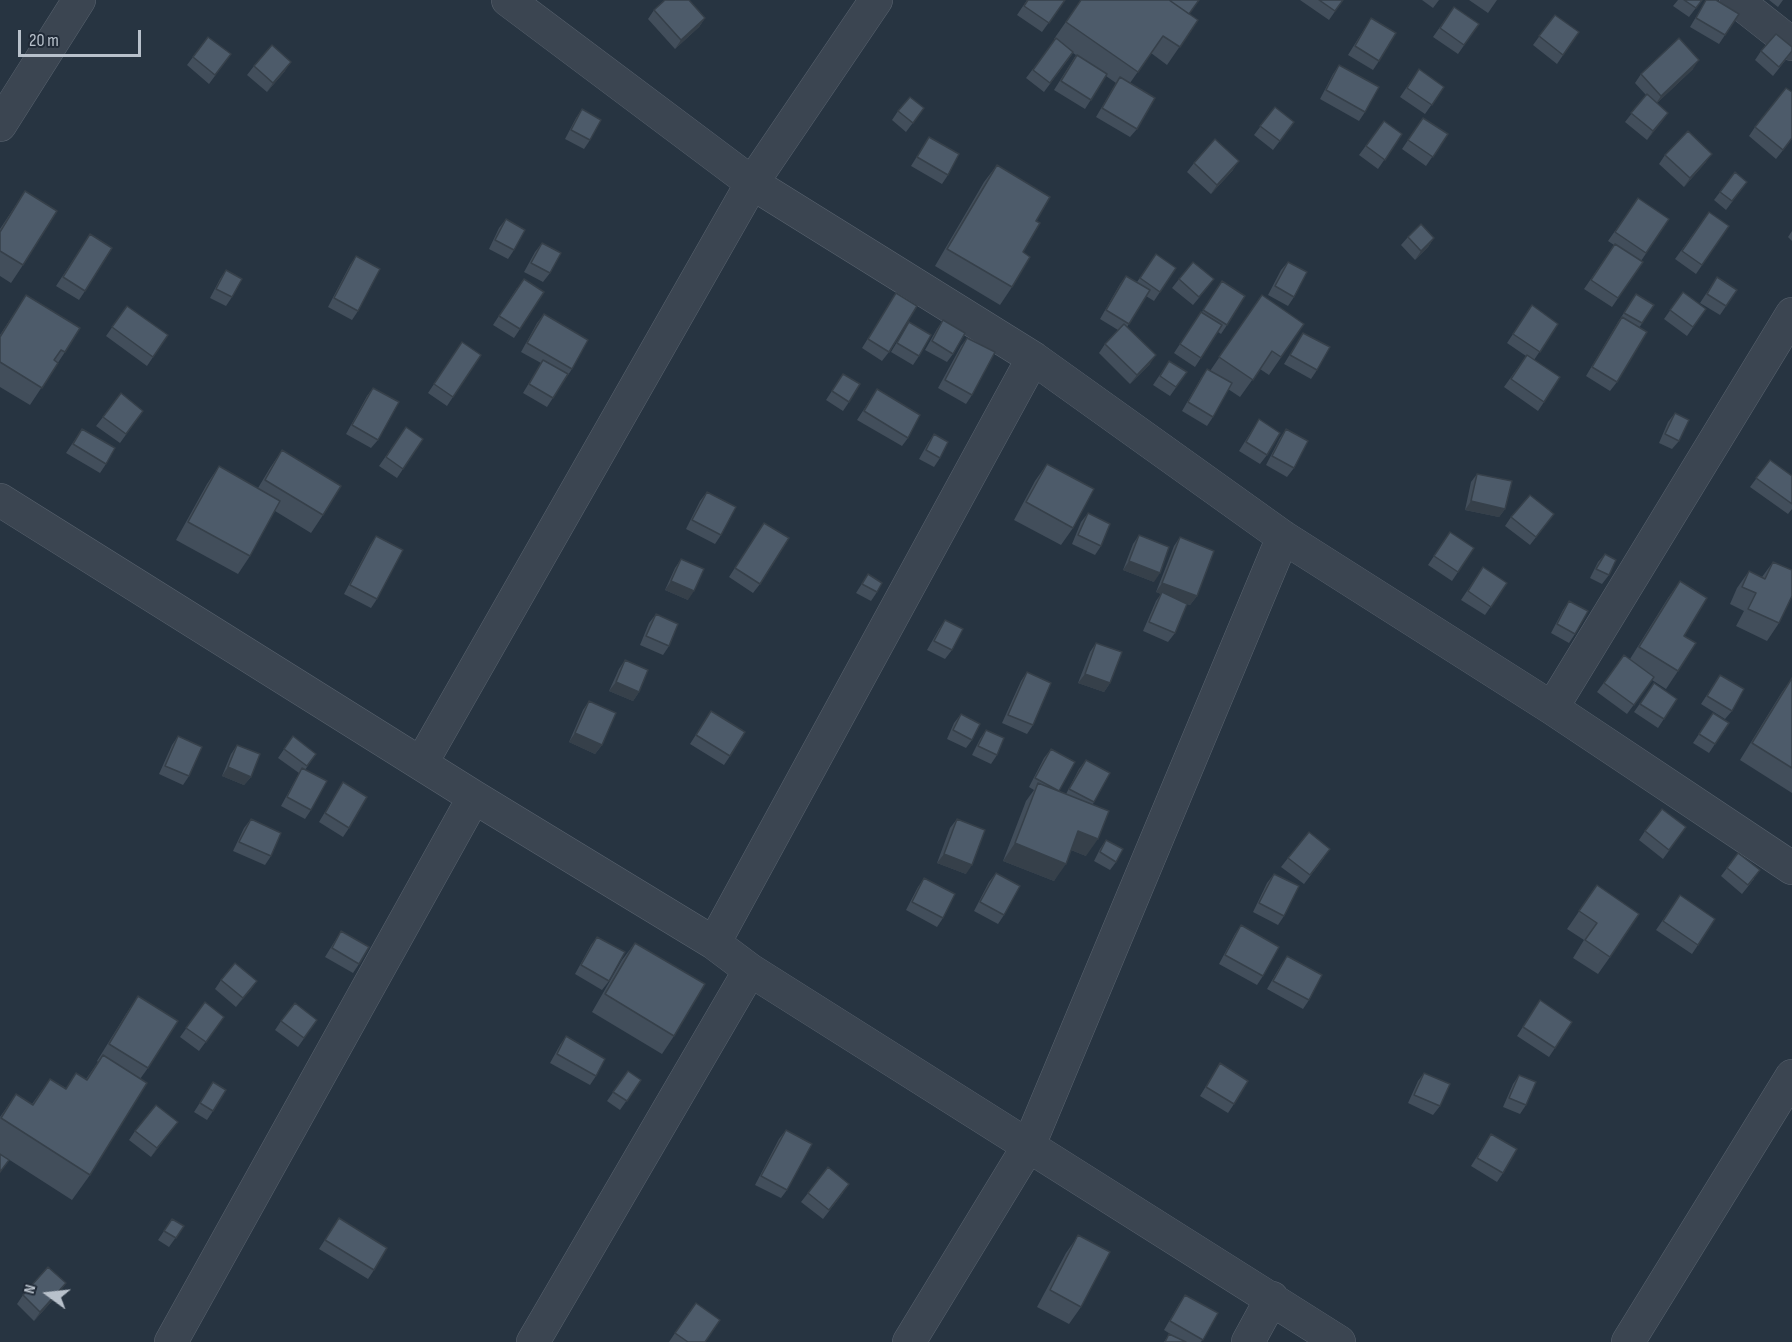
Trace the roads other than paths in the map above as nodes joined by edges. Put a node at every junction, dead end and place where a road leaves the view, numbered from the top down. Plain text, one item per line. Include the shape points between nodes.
1 (79, 0) edge
2 (508, 0) edge
3 (876, 0) edge
4 (1736, 0) edge
5 (1792, 44) edge
6 (0, 125) edge
7 (752, 183) junction
8 (1792, 314) edge
9 (1033, 358) junction
10 (0, 500) edge
11 (1283, 537) junction
12 (1552, 708) junction
13 (422, 762) junction
14 (474, 797) junction
15 (1792, 868) edge
16 (714, 943) junction
17 (750, 970) junction
18 (1792, 1076) edge
19 (1029, 1145) junction
20 (1272, 1298) junction
21 (171, 1342) edge
22 (533, 1342) edge
23 (909, 1342) edge
24 (1248, 1342) edge
25 (1340, 1342) edge
26 (1628, 1342) edge

1 - 6 street
2 - 7 street
3 - 7 street
4 - 5 street
7 - 9 street
7 - 13 street
8 - 12 street
9 - 11 street
9 - 16 street
10 - 13 street
11 - 12 street
11 - 19 street
12 - 15 street
13 - 14 street
14 - 16 street
14 - 21 street
16 - 17 street
17 - 19 street
17 - 22 street
18 - 26 street
19 - 20 street
19 - 23 street
20 - 24 street
20 - 25 street

